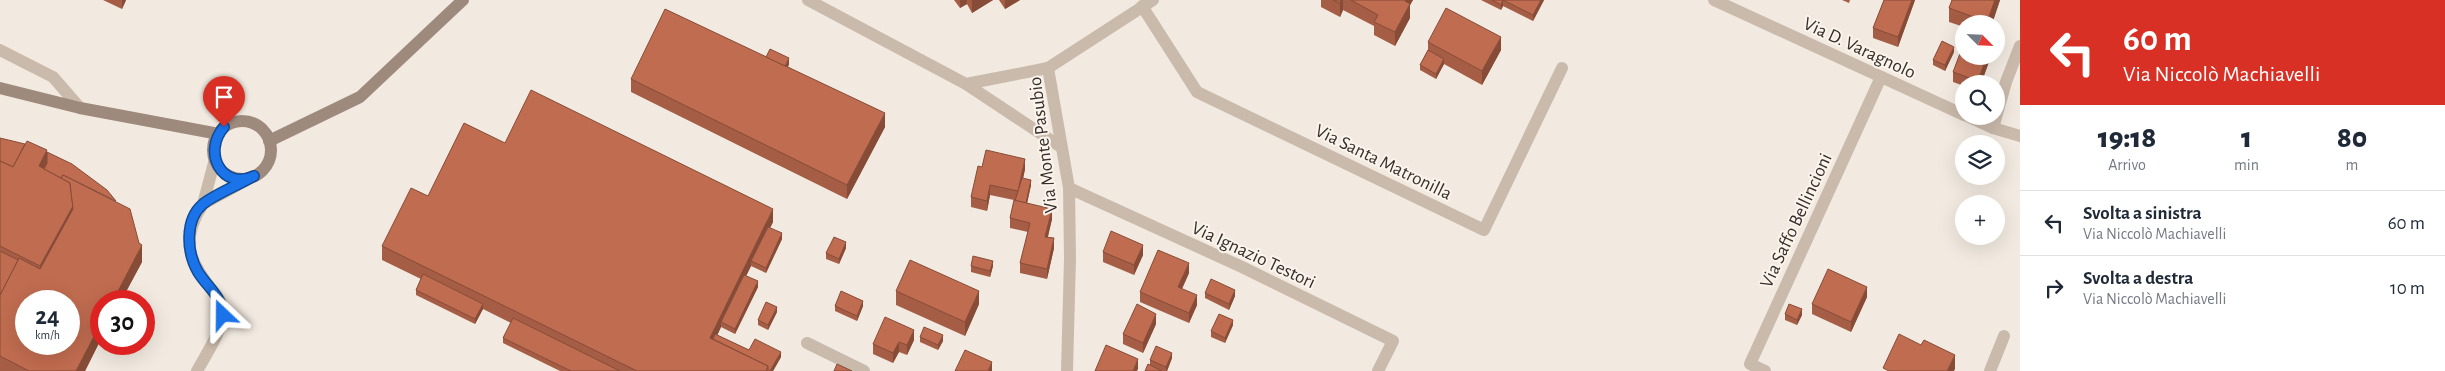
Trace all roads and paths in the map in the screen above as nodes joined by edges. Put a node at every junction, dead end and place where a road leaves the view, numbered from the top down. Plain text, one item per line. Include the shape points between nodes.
1 (464, 0) edge
2 (808, 0) edge
3 (1714, 0) edge
4 (1148, 3) edge
5 (2020, 46) edge
6 (0, 50) edge
7 (1048, 68) junction
8 (1562, 68) dead end
9 (1881, 77) junction
10 (966, 84) junction
11 (0, 88) edge
12 (80, 108) junction
13 (1955, 111) edge
14 (1986, 125) edge
15 (1993, 128) junction
16 (218, 134) junction
17 (2020, 136) edge
18 (269, 141) junction
19 (1061, 147) junction
20 (215, 159) junction
21 (254, 176) junction
22 (1069, 188) junction
23 (203, 204) junction
24 (2004, 336) dead end
25 (807, 343) dead end
26 (197, 371) edge
27 (864, 371) edge
28 (1067, 371) edge
29 (1378, 371) edge
30 (1765, 371) edge
31 (1990, 371) edge

1 - 18 main road via 360,97
2 - 10 street, Via Monte Pasubio
3 - 9 street, Via D. Varagnolo
4 - 7 street, Via Monte Pasubio
4 - 8 street, Via Santa Matronilla via 1197,92 1484,230
5 - 15 street
6 - 12 street via 53,77
7 - 10 street, Via Monte Pasubio
7 - 19 street, Via Monte Pasubio
9 - 13 street, Via D. Varagnolo
9 - 30 street, Via Saffo Bellincioni via 1750,364
10 - 19 street, Via Monte Pasubio
11 - 12 main road
12 - 16 main road
14 - 15 street, Via D. Varagnolo
15 - 17 street, Via D. Varagnolo
16 - 18 main road via 224,127 242,121 259,127
16 - 20 main road via 213,150
18 - 21 main road via 269,159
19 - 22 street, Via Monte Pasubio
20 - 21 main road via 224,173 232,177
20 - 23 street
21 - 23 street
22 - 28 street, Via Monte Pasubio
22 - 29 street, Via Ignazio Testori via 1392,341
23 - 26 street via 194,219 189,246 198,273 222,303 223,315
24 - 31 street
25 - 27 street

